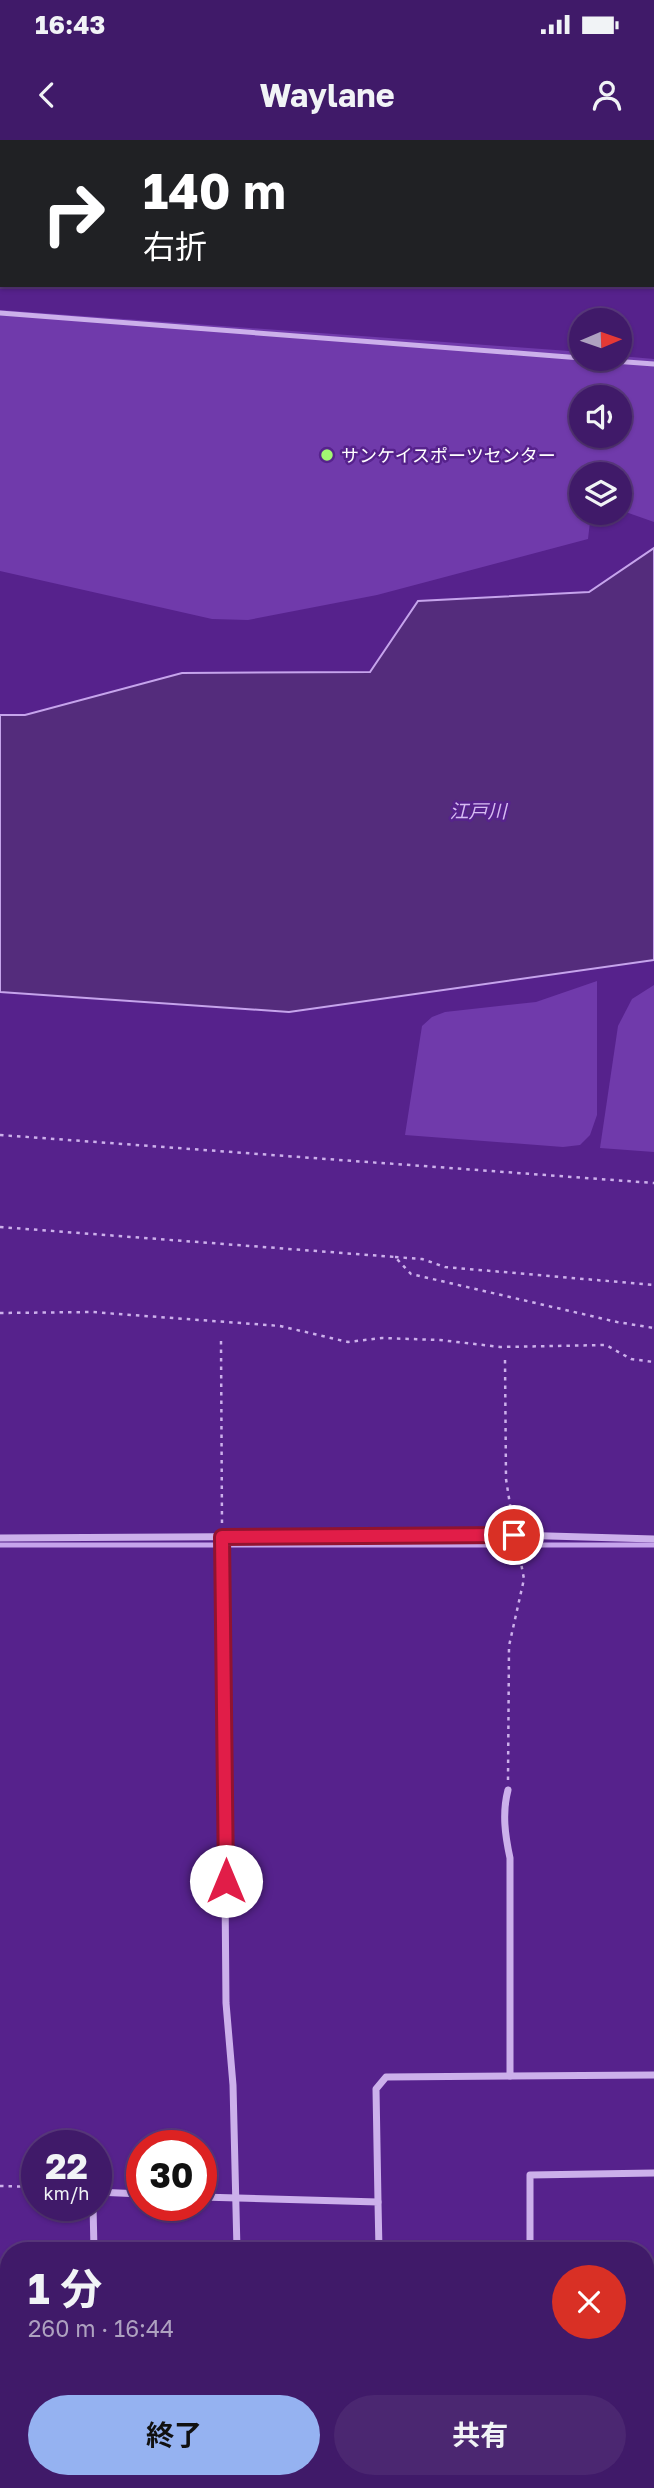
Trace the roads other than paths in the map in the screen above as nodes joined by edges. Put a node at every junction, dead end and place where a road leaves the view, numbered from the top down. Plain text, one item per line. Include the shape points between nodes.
1 (399, 140) edge
2 (414, 140) edge
3 (0, 313) edge
4 (569, 358) edge
5 (632, 362) edge
6 (654, 364) edge
7 (222, 1537) junction
8 (0, 1538) edge
9 (654, 1539) edge
10 (508, 1790) road end
11 (654, 2075) edge
12 (510, 2076) junction
13 (654, 2174) edge
14 (217, 2197) edge
15 (236, 2198) junction
16 (378, 2202) junction
17 (93, 2221) edge
18 (94, 2242) edge
19 (237, 2242) edge
20 (379, 2242) edge
21 (530, 2242) edge

1 - 2 street
3 - 4 lane
5 - 6 lane
7 - 8 street
7 - 9 street
7 - 15 street via 226,2003
10 - 12 street via 504,1804 510,1858
11 - 12 street
12 - 16 street via 386,2077 376,2089
13 - 21 street via 530,2175
14 - 15 street
15 - 16 street
15 - 19 street
16 - 20 street
17 - 18 street

